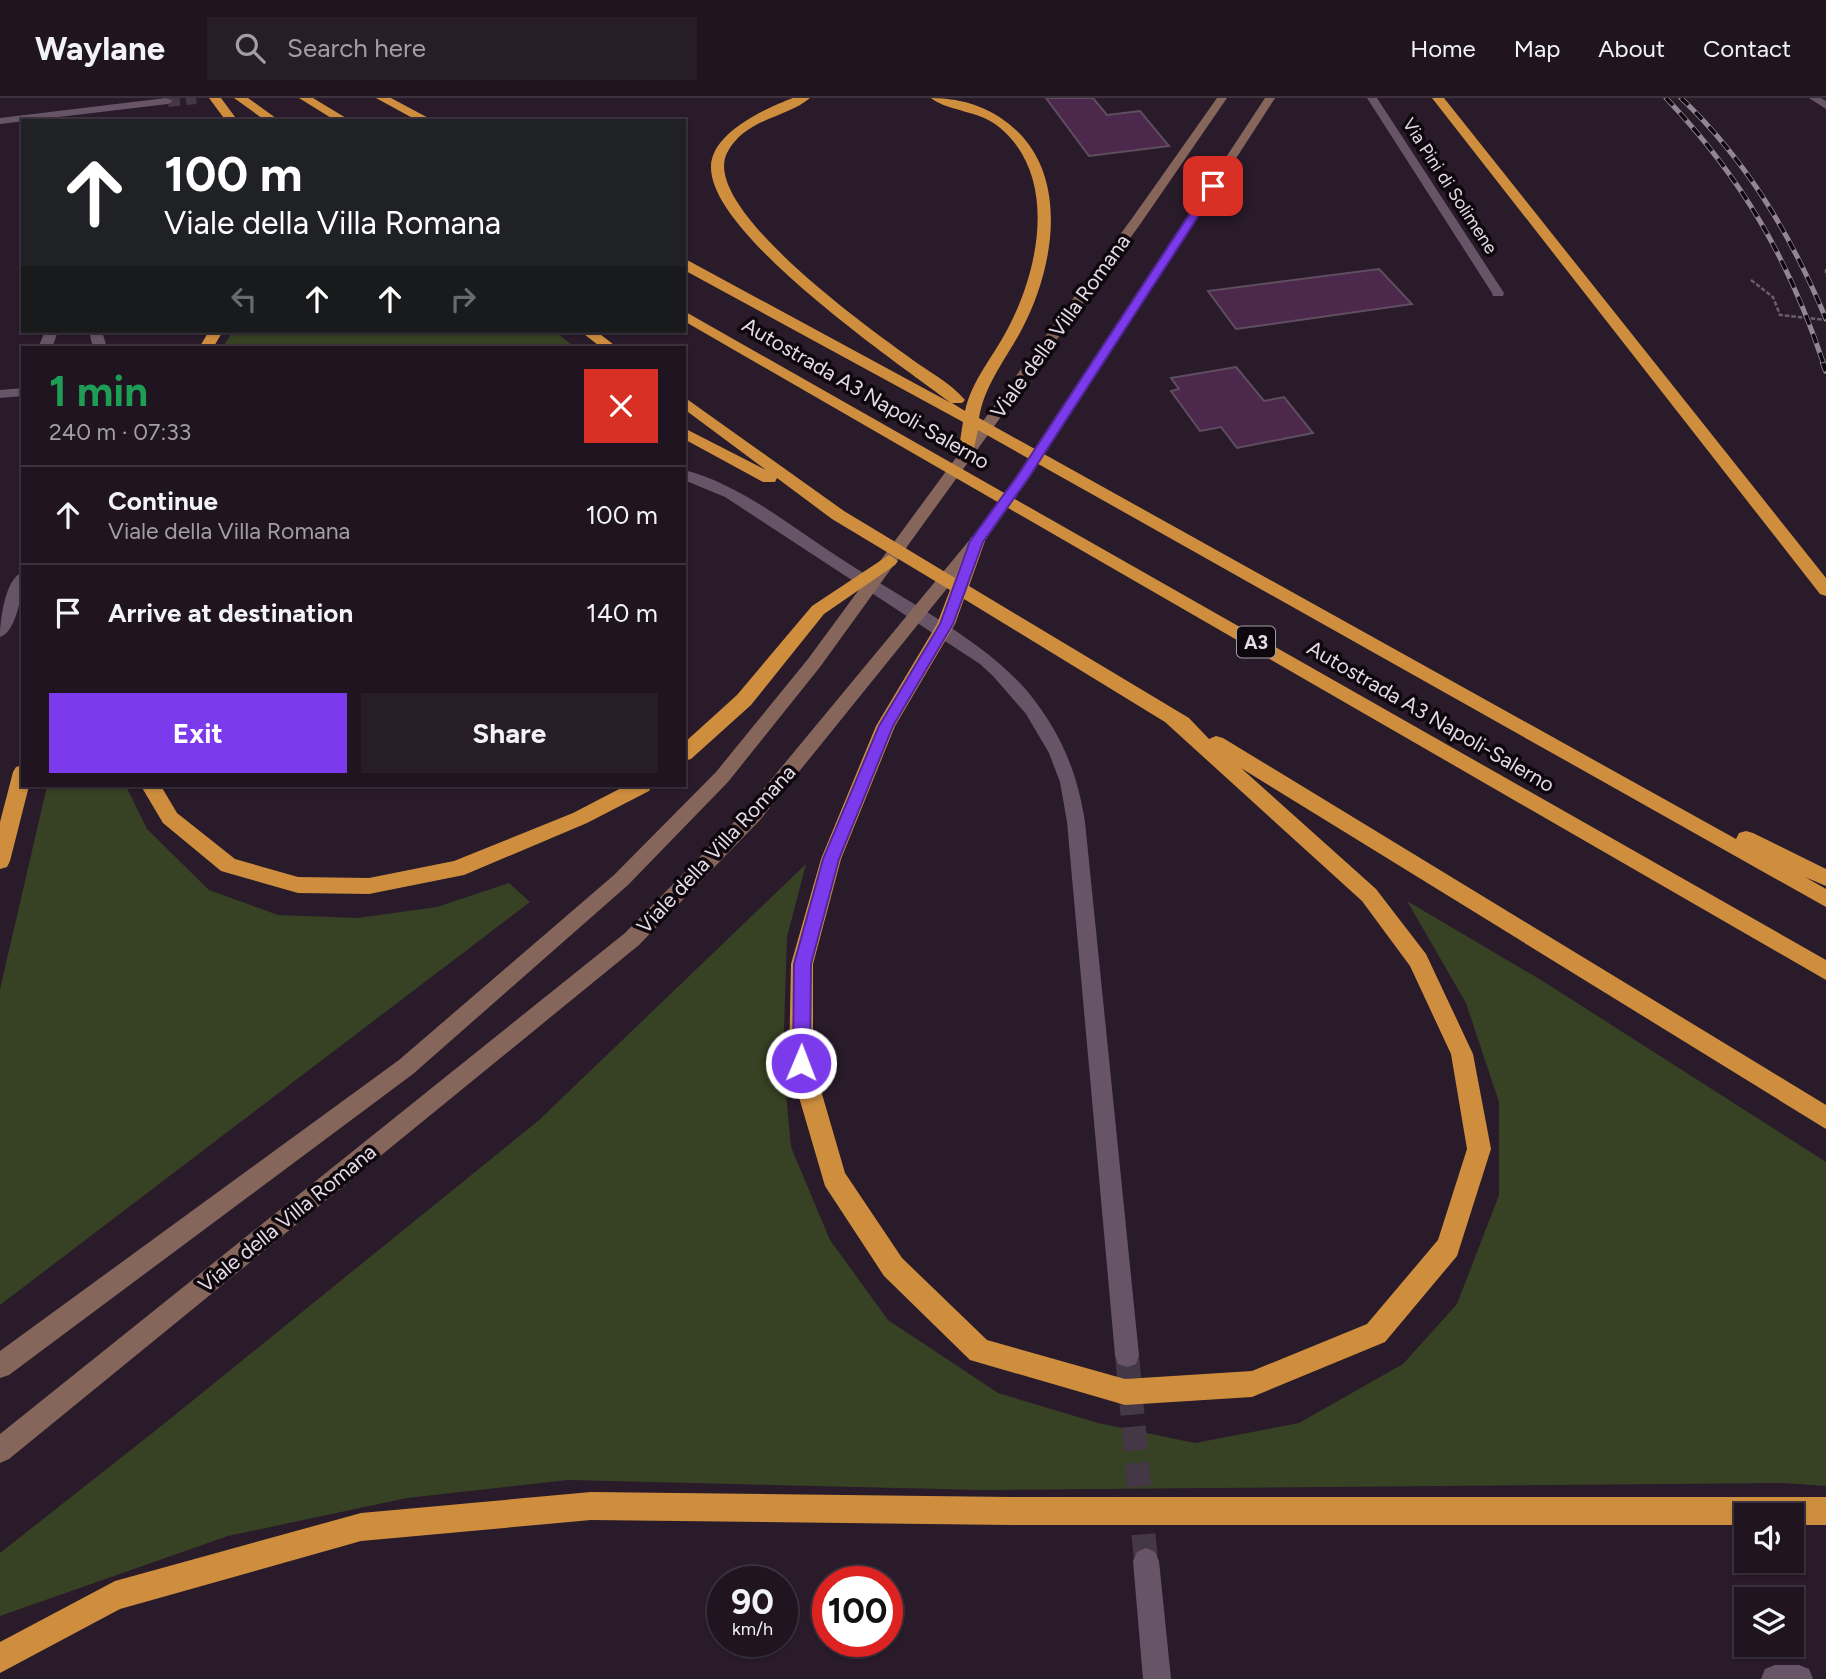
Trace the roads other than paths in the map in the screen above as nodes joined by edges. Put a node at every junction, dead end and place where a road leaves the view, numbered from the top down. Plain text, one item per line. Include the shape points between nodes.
1 (215, 98) edge
2 (240, 98) edge
3 (305, 98) edge
4 (382, 98) edge
5 (804, 98) edge
6 (937, 98) edge
7 (1222, 98) edge
8 (1270, 98) edge
9 (1372, 98) edge
10 (1438, 98) edge
11 (1814, 98) edge
12 (168, 101) dead end
13 (126, 106) junction
14 (1826, 106) edge
15 (122, 119) edge
16 (231, 119) edge
17 (271, 119) edge
18 (342, 119) edge
19 (424, 119) edge
20 (0, 121) edge
21 (686, 265) edge
22 (1498, 293) dead end
23 (686, 316) edge
24 (590, 333) edge
25 (608, 346) edge
26 (21, 392) edge
27 (0, 394) edge
28 (686, 403) edge
29 (686, 434) edge
30 (1008, 440) junction
31 (967, 454) junction
32 (686, 475) edge
33 (838, 515) junction
34 (977, 541) junction
35 (889, 561) junction
36 (21, 582) edge
37 (1826, 590) edge
38 (0, 631) edge
39 (1171, 716) junction
40 (1542, 739) junction
41 (686, 752) edge
42 (21, 780) edge
43 (152, 787) edge
44 (640, 787) edge
45 (0, 861) edge
46 (1826, 878) edge
47 (1826, 899) edge
48 (1826, 971) edge
49 (1826, 1118) edge
50 (1127, 1355) tunnel mouth
51 (0, 1366) edge
52 (0, 1450) edge
53 (1826, 1511) edge
54 (1146, 1561) tunnel mouth
55 (0, 1658) edge
56 (1157, 1679) edge
57 (1774, 1679) edge
58 (1799, 1679) edge

1 - 16 highway
2 - 17 highway
3 - 18 highway
4 - 19 highway
5 - 30 highway via 771,110 725,145 716,165 718,183 749,230 808,286
6 - 31 highway via 1004,124 1032,161 1046,207 1044,243 1031,288 1019,321 978,392
7 - 31 main road, Viale della Villa Romana
8 - 34 main road, Viale della Villa Romana
9 - 22 street, Via Pini di Solimene
10 - 37 highway
11 - 14 street
12 - 13 street
13 - 15 street
13 - 20 street
21 - 30 highway, Autostrada A3 Napoli-Salerno
23 - 48 highway, Autostrada A3 Napoli-Salerno / A3
24 - 25 highway
26 - 27 street
28 - 33 highway
29 - 33 highway
30 - 40 highway, Autostrada A3 Napoli-Salerno
31 - 35 main road, Viale della Villa Romana
32 - 50 street via 730,494 986,660 1029,703 1060,758 1076,822
33 - 39 highway
34 - 39 highway via 946,624 886,726 831,859 802,964 801,1063 834,1178 893,1267 979,1351 1125,1392 1252,1384 1376,1333 1448,1247 1479,1149 1462,1055 1418,960 1369,895
34 - 52 main road, Viale della Villa Romana via 752,815 632,939
35 - 41 highway via 818,610 744,699
35 - 51 main road, Viale della Villa Romana via 722,777 621,880 406,1067
36 - 38 street
39 - 49 highway
40 - 46 highway
40 - 47 highway, Autostrada A3 Napoli-Salerno
42 - 45 highway
43 - 44 highway via 170,818 228,865 298,885 369,887 457,869 580,818
53 - 55 highway via 591,1506 361,1527 115,1596
54 - 56 street
57 - 58 street

